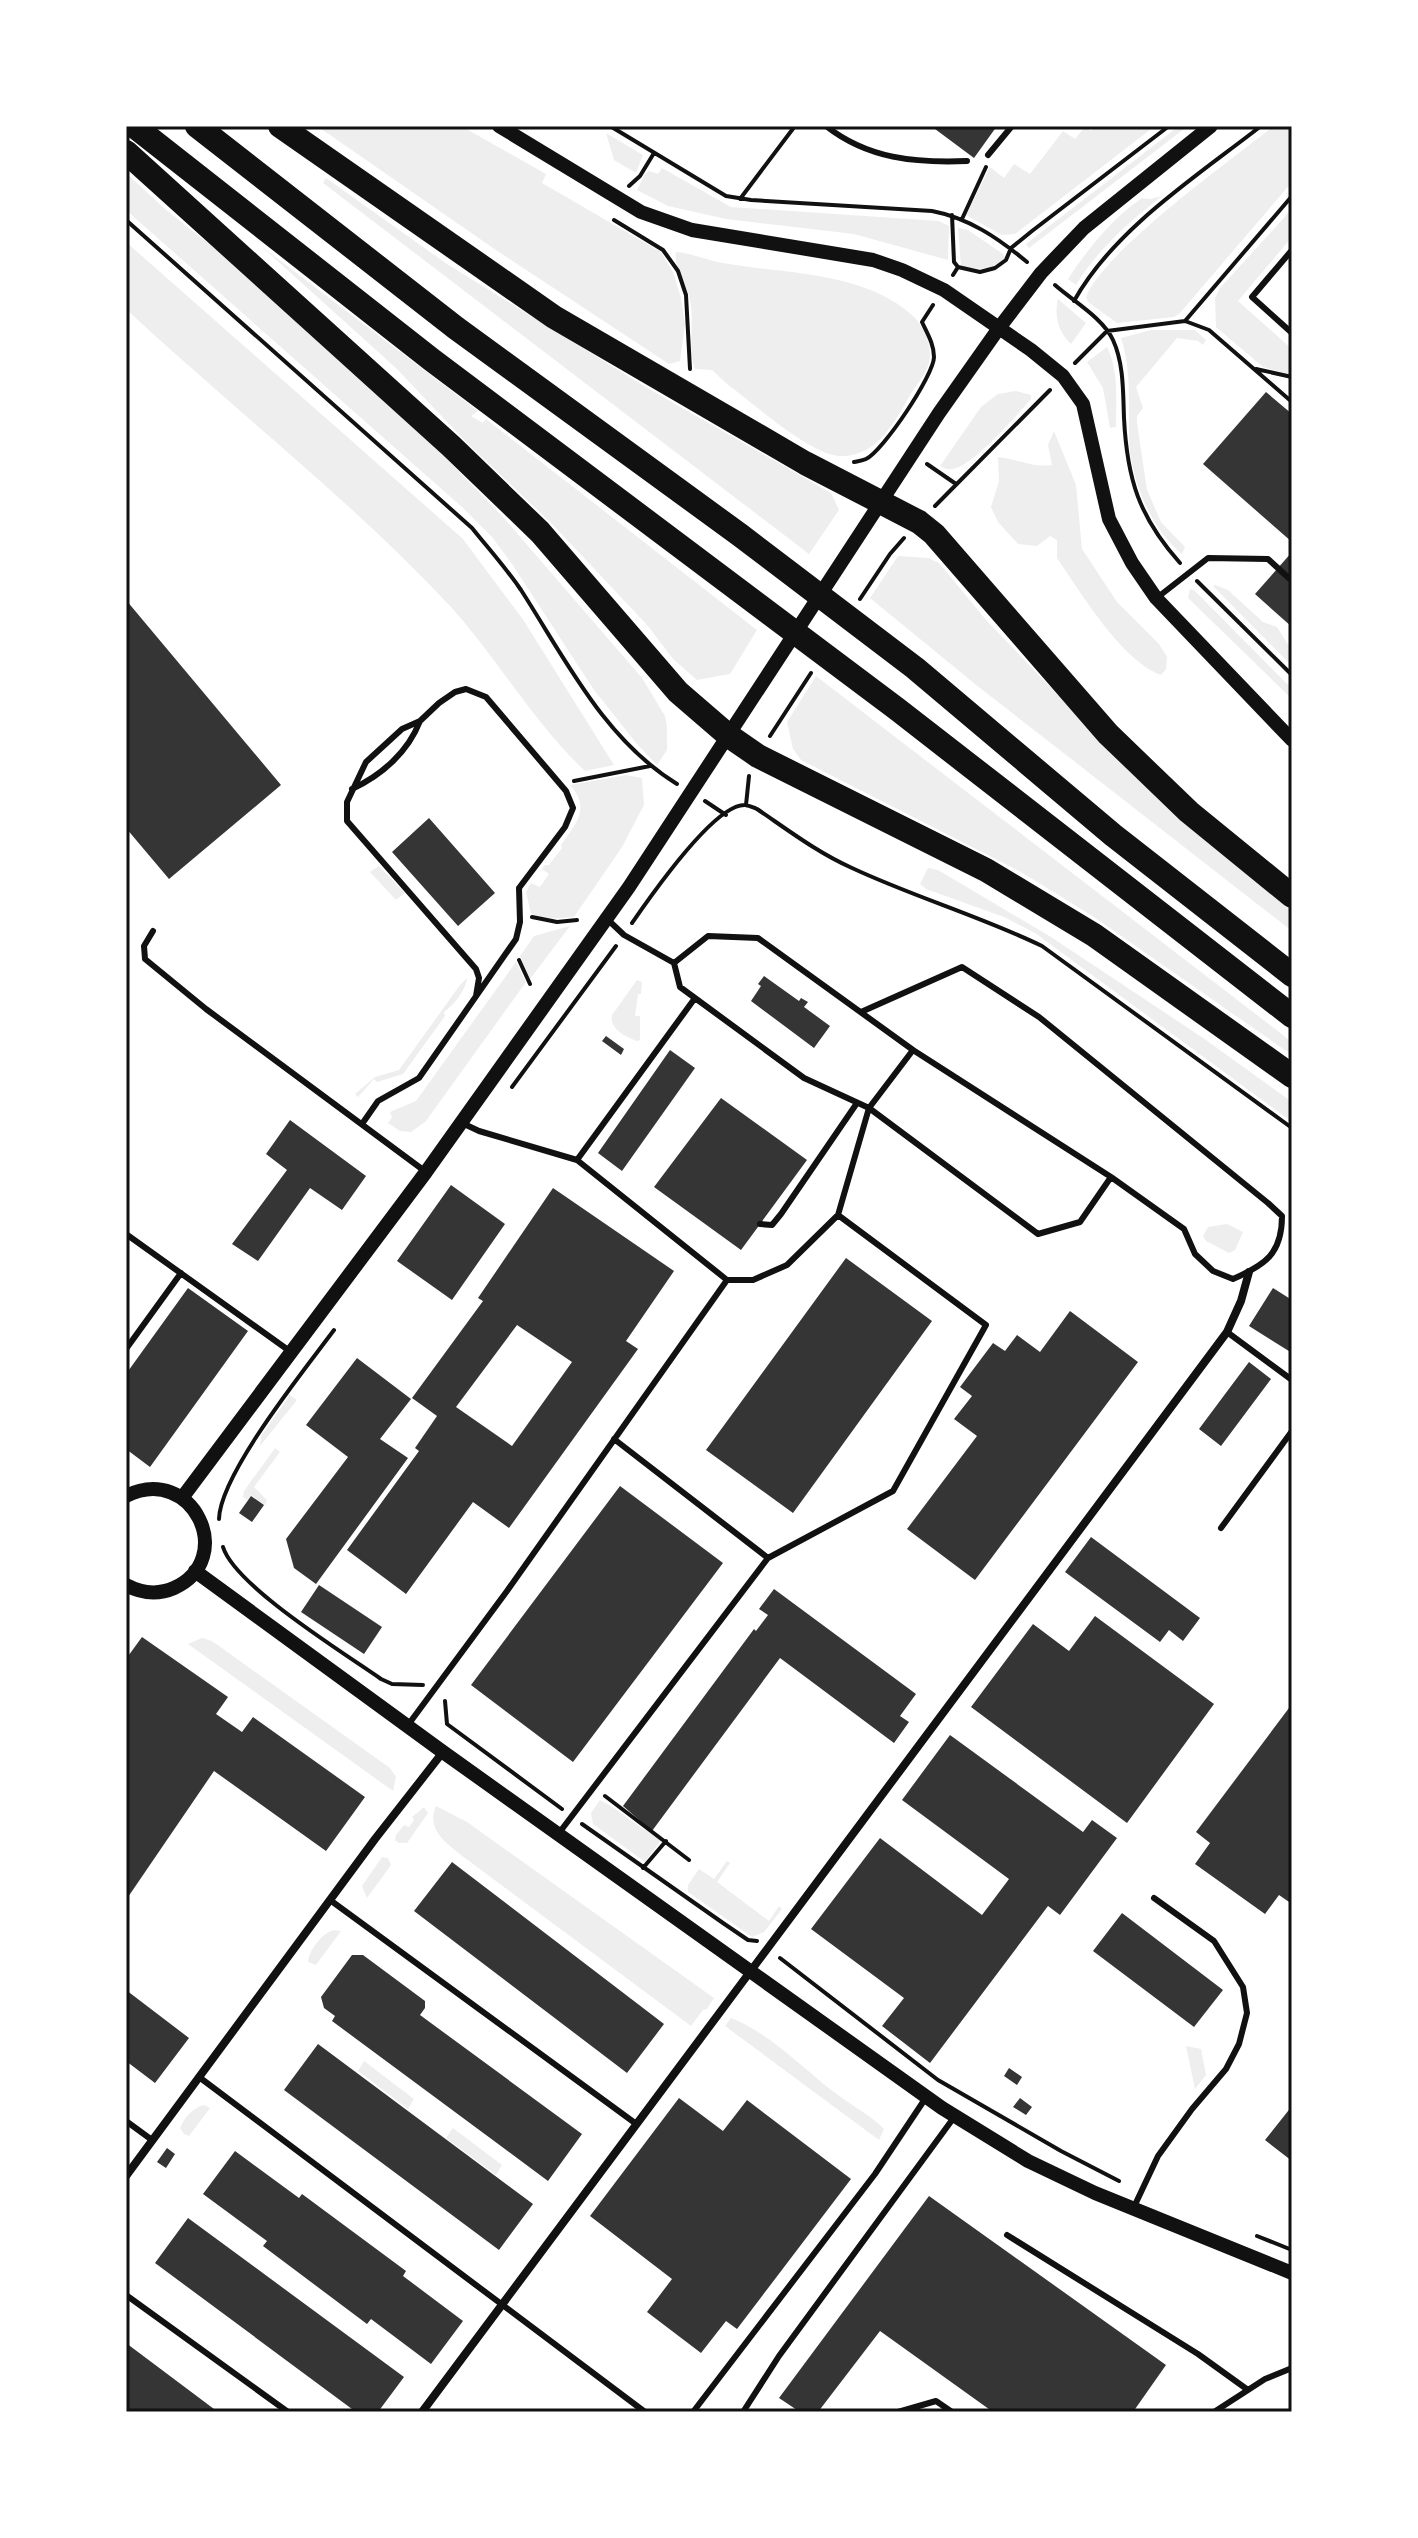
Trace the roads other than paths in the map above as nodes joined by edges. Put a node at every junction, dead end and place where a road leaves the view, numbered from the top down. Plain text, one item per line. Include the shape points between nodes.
1 (134, 126) edge
2 (197, 126) edge
3 (280, 126) edge
4 (499, 126) edge
5 (826, 126) edge
6 (1012, 126) edge
7 (1211, 126) edge
8 (126, 152) edge
9 (988, 155) road end
10 (967, 161) dead end
11 (1292, 250) edge
12 (999, 328) junction
13 (1292, 333) edge
14 (882, 503) junction
15 (1292, 581) edge
16 (1156, 598) junction
17 (420, 721) junction
18 (729, 736) junction
19 (1292, 740) edge
20 (352, 789) junction
21 (1292, 896) edge
22 (606, 918) junction
23 (153, 931) dead end
24 (674, 963) junction
25 (1292, 975) edge
26 (476, 996) junction
27 (695, 998) junction
28 (861, 1012) junction
29 (1292, 1016) edge
30 (913, 1050) junction
31 (1292, 1076) edge
32 (857, 1103) junction
33 (869, 1108) junction
34 (461, 1122) junction
35 (362, 1124) junction
36 (577, 1160) junction
37 (426, 1172) junction
38 (1111, 1177) junction
39 (838, 1215) junction
40 (760, 1224) dead end
41 (126, 1234) edge
42 (1282, 1234) junction
43 (1292, 1237) edge
44 (1249, 1272) junction
45 (181, 1273) junction
46 (727, 1280) junction
47 (1227, 1332) junction
48 (126, 1349) edge
49 (291, 1352) junction
50 (1292, 1380) edge
51 (1292, 1431) edge
52 (614, 1439) junction
53 (126, 1496) edge
54 (182, 1498) junction
55 (1221, 1528) dead end
56 (768, 1558) junction
57 (195, 1571) junction
58 (126, 1585) edge
59 (408, 1725) junction
60 (443, 1752) junction
61 (559, 1833) junction
62 (1154, 1898) dead end
63 (330, 1900) junction
64 (751, 1970) junction
65 (199, 2077) junction
66 (927, 2096) junction
67 (955, 2116) junction
68 (126, 2121) edge
69 (635, 2123) junction
70 (152, 2140) junction
71 (126, 2176) edge
72 (1133, 2209) junction
73 (1007, 2235) dead end
74 (1292, 2273) edge
75 (126, 2295) edge
76 (502, 2303) junction
77 (1292, 2368) edge
78 (1248, 2390) junction
79 (288, 2412) edge
80 (422, 2412) edge
81 (645, 2412) edge
82 (693, 2412) edge
83 (743, 2412) edge
84 (898, 2412) edge
85 (952, 2412) edge
86 (1214, 2412) edge

1 - 29 highway
2 - 25 highway via 456,328 915,668 1113,835
3 - 14 highway via 554,317
4 - 12 street via 641,212 692,230 873,260 944,290
5 - 10 lane via 873,154
6 - 9 lane
7 - 12 street via 1084,228
8 - 18 highway via 540,532 678,692
11 - 13 lane via 1252,297
12 - 14 street
12 - 16 street via 1075,389 1109,519
14 - 18 street
14 - 21 highway via 934,534 1108,734 1189,812
15 - 16 lane via 1268,559 1208,558
16 - 19 street
17 - 20 lane via 402,729 366,762
17 - 20 lane via 411,743 371,780
17 - 26 lane via 455,692 478,692 572,800 571,818 519,888 516,939
18 - 22 street
18 - 31 highway via 758,756 986,870 1094,935
20 - 26 lane via 347,821 476,969
22 - 24 lane via 624,935
22 - 34 street
23 - 35 lane via 144,946 145,959
24 - 27 lane via 680,987
24 - 28 lane via 708,936 758,938
26 - 35 lane via 419,1078 378,1101
27 - 32 lane via 804,1078
27 - 36 lane
28 - 30 lane
28 - 42 lane via 962,967 1039,1017 1268,1203 1282,1216
30 - 33 lane
30 - 38 lane
32 - 33 lane
32 - 40 lane via 781,1214 772,1225
33 - 38 lane via 1038,1234 1080,1222
33 - 39 lane
34 - 36 lane
34 - 37 street
35 - 37 lane
36 - 46 lane
37 - 49 street
38 - 44 lane via 1184,1229 1195,1254 1213,1271 1233,1279
39 - 46 lane via 787,1265 753,1280
39 - 56 lane via 986,1325 893,1491
41 - 45 lane
42 - 43 lane
42 - 44 lane via 1272,1255
44 - 47 street
45 - 48 lane
45 - 49 lane
46 - 52 lane
47 - 50 lane
47 - 64 street
49 - 54 street
51 - 55 lane
52 - 56 lane
52 - 59 lane
53 - 54 street via 151,1489
54 - 57 street via 199,1516 204,1531 203,1556
56 - 61 lane
57 - 58 street via 163,1592
57 - 59 street
59 - 60 street
60 - 61 street
60 - 63 street
61 - 64 street
62 - 72 lane via 1214,1941 1243,1987 1247,2013 1226,2069 1158,2156
63 - 65 street
63 - 69 lane
64 - 66 street
64 - 69 street
65 - 70 street
65 - 76 lane
66 - 67 street
66 - 82 lane via 875,2174
67 - 72 street via 1028,2161
67 - 83 lane
68 - 70 lane
69 - 76 street
70 - 71 street
72 - 74 street
73 - 78 lane
75 - 79 lane
76 - 80 street
76 - 81 lane
77 - 78 lane
78 - 86 lane
84 - 85 lane via 936,2401

